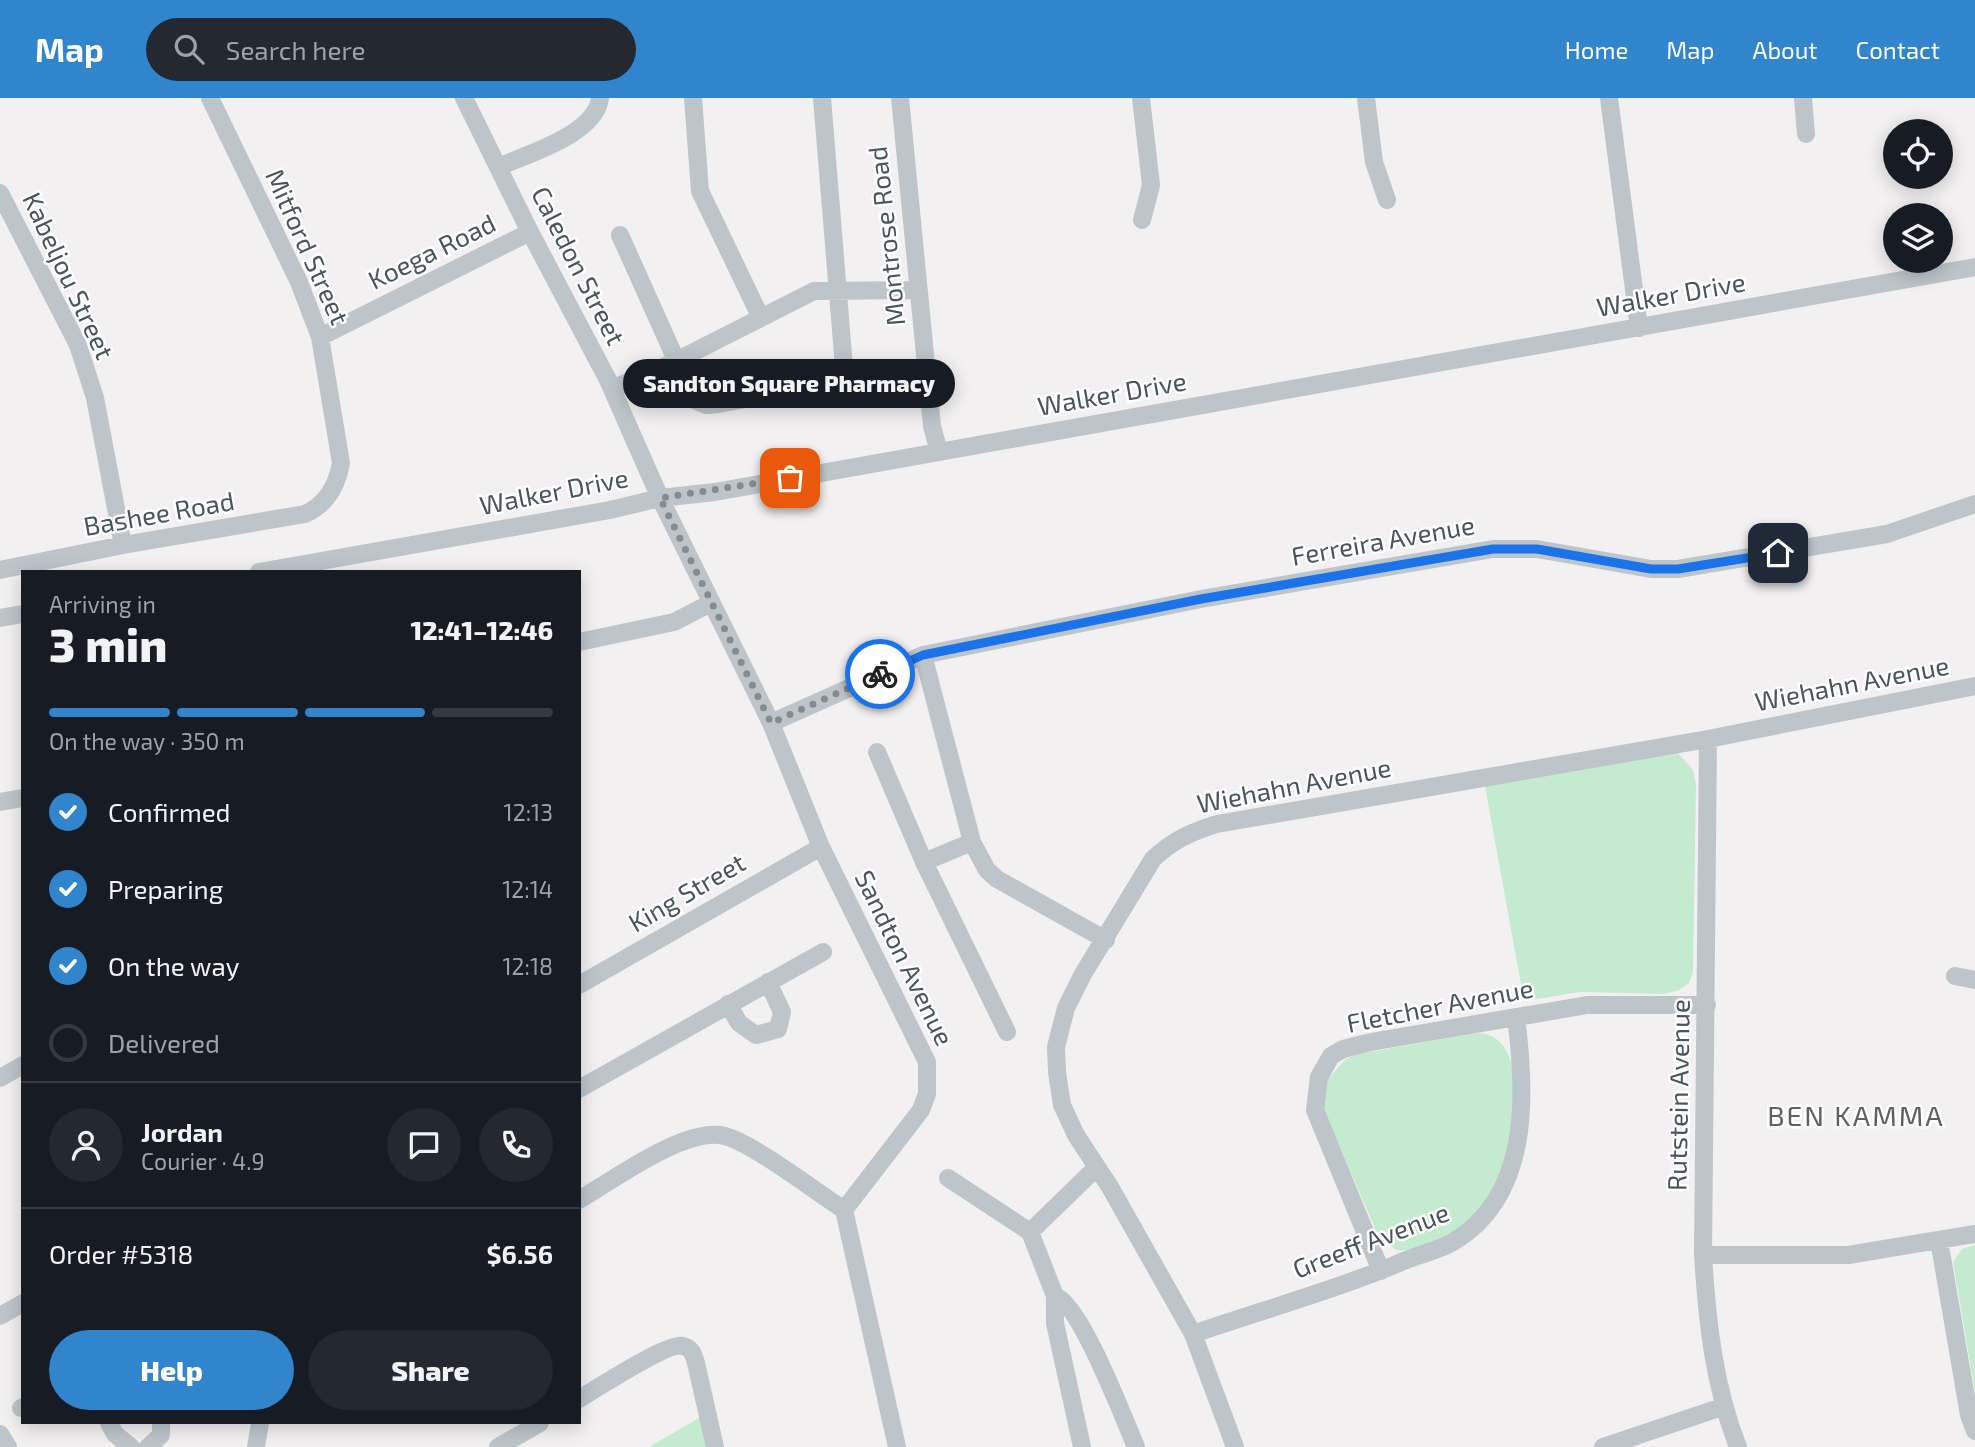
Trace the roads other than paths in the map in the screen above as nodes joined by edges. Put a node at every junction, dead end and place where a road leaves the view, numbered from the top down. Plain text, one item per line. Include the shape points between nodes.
1 (210, 98) edge
2 (464, 98) edge
3 (600, 98) edge
4 (693, 98) edge
5 (822, 98) edge
6 (900, 98) edge
7 (1142, 98) edge
8 (1366, 98) edge
9 (1609, 98) edge
10 (1803, 98) edge
11 (1806, 134) dead end
12 (498, 167) junction
13 (0, 193) edge
14 (1387, 200) dead end
15 (1142, 220) dead end
16 (530, 232) junction
17 (620, 235) dead end
18 (1975, 267) edge
19 (919, 290) junction
20 (838, 292) junction
21 (760, 316) junction
22 (1639, 327) junction
23 (320, 337) junction
24 (674, 362) junction
25 (612, 389) junction
26 (939, 452) junction
27 (660, 498) junction
28 (323, 502) joint
29 (1975, 504) edge
30 (123, 545) junction
31 (0, 570) edge
32 (270, 570) edge
33 (711, 603) junction
34 (21, 614) edge
35 (0, 618) edge
36 (581, 642) edge
37 (923, 655) junction
38 (1975, 686) edge
39 (771, 723) junction
40 (1708, 739) junction
41 (877, 752) dead end
42 (21, 798) edge
43 (0, 802) edge
44 (972, 842) junction
45 (821, 847) junction
46 (925, 862) junction
47 (1106, 940) junction
48 (823, 952) dead end
49 (1955, 976) dead end
50 (1975, 980) edge
51 (768, 982) junction
52 (581, 984) edge
53 (728, 1004) junction
54 (1707, 1005) junction
55 (1516, 1017) junction
56 (1007, 1031) dead end
57 (21, 1066) edge
58 (0, 1078) edge
59 (581, 1088) edge
60 (1097, 1167) junction
61 (948, 1178) dead end
62 (581, 1199) edge
63 (844, 1210) junction
64 (1030, 1232) junction
65 (1975, 1234) edge
66 (1939, 1240) junction
67 (1703, 1255) junction
68 (1381, 1271) junction
69 (1055, 1296) junction
70 (21, 1304) edge
71 (0, 1316) edge
72 (1193, 1334) junction
73 (581, 1398) edge
74 (1722, 1407) junction
75 (109, 1424) edge
76 (161, 1424) edge
77 (260, 1424) edge
78 (538, 1424) edge
79 (1975, 1431) edge
80 (0, 1434) edge
81 (8, 1447) edge
82 (131, 1447) edge
83 (148, 1447) edge
84 (256, 1447) edge
85 (498, 1447) edge
86 (715, 1447) edge
87 (897, 1447) edge
88 (1082, 1447) edge
89 (1136, 1447) edge
90 (1235, 1447) edge
91 (1603, 1447) edge
92 (1738, 1447) edge

1 - 23 street, Mitford Street via 299,282
2 - 12 street, Caledon Street
3 - 12 street via 592,121
4 - 21 street via 700,191
5 - 20 street
6 - 19 street, Montrose Road
7 - 15 street via 1150,185
8 - 14 street via 1374,162
9 - 22 street
10 - 11 street
12 - 16 street, Caledon Street
13 - 30 street, Kabeljou Street via 78,345 95,398
16 - 23 street, Koega Road
16 - 25 street, Caledon Street
17 - 24 street
18 - 22 street, Walker Drive
19 - 20 street
19 - 26 street, Montrose Road via 932,426
20 - 21 street via 814,291
20 - 24 street via 844,367 833,382 706,405 694,400
21 - 24 street
22 - 26 street, Walker Drive
23 - 28 street, Mitford Street via 341,463 337,483
24 - 25 street
25 - 27 street, Caledon Street
26 - 27 street, Walker Drive
27 - 32 street, Walker Drive
27 - 33 street, Sandton Avenue
28 - 30 street, Bashee Road via 305,514
29 - 37 street, Ferreira Avenue via 1887,534 1678,569 1651,569 1537,549 1444,556
30 - 31 street, Bashee Road
33 - 36 street via 674,622
33 - 39 street, Sandton Avenue
34 - 35 street
37 - 39 street, Ferreira Avenue
37 - 44 street
38 - 40 street, Wiehahn Avenue
39 - 45 street, Sandton Avenue
40 - 47 street, Wiehahn Avenue via 1217,824 1188,833 1153,859
40 - 54 street, Rutstein Avenue
41 - 46 street
42 - 43 street
44 - 46 street
44 - 47 street via 986,870 997,879
45 - 52 street, King Street
45 - 63 street, Sandton Avenue via 919,1045 928,1076 921,1110
46 - 56 street
47 - 60 street, Wiehahn Avenue via 1066,1008 1056,1048 1062,1105
48 - 51 street
49 - 50 street
51 - 53 street
51 - 53 street via 782,1012 778,1029 756,1035 740,1023
53 - 59 street
54 - 55 street, Fletcher Avenue via 1587,1005
54 - 67 street, Rutstein Avenue
55 - 68 street, Greeff Avenue via 1524,1075 1521,1126 1493,1206 1477,1226 1451,1243
55 - 68 street, Fletcher Avenue via 1343,1049 1331,1056 1324,1068 1316,1087 1315,1110
57 - 58 street
60 - 64 street
60 - 72 street, Wiehahn Avenue
61 - 64 street
62 - 63 street via 688,1139 716,1135 748,1147
63 - 87 street
64 - 69 street
65 - 66 street
66 - 67 street via 1847,1255
66 - 79 street
67 - 74 street, Rutstein Avenue
68 - 72 street, Greeff Avenue
69 - 88 street via 1055,1323
69 - 89 street via 1065,1301 1083,1330
70 - 71 street
72 - 90 street, Wiehahn Avenue
73 - 86 street via 680,1345 692,1352 696,1363
74 - 91 street
74 - 92 street, Rutstein Avenue
75 - 82 street
76 - 83 street via 161,1435
77 - 84 street
78 - 85 street
80 - 81 street

